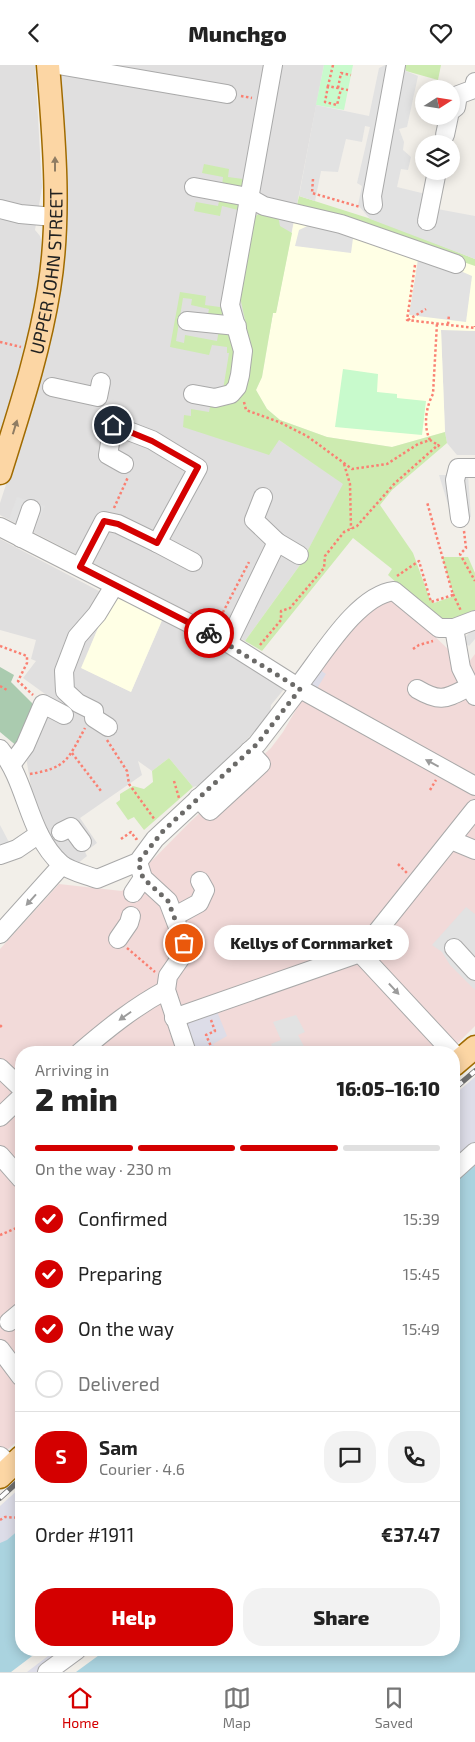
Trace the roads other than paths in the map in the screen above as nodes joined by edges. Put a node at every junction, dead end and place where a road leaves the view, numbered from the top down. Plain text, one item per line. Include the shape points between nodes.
1 (48, 65) edge
2 (58, 65) edge
3 (273, 65) edge
4 (396, 65) edge
5 (475, 83) edge
6 (227, 94) road end
7 (460, 94) edge
8 (447, 125) edge
9 (445, 135) dead end
10 (435, 180) edge
11 (194, 187) dead end
12 (248, 197) junction
13 (373, 205) road end
14 (0, 209) edge
15 (54, 217) junction
16 (427, 221) dead end
17 (456, 264) dead end
18 (186, 321) dead end
19 (237, 326) junction
20 (101, 382) dead end
21 (39, 384) junction
22 (193, 394) dead end
23 (124, 465) road end
24 (475, 468) edge
25 (0, 473) edge
26 (264, 497) dead end
27 (31, 509) dead end
28 (460, 518) road end
29 (0, 527) edge
30 (21, 538) junction
31 (157, 543) junction
32 (277, 543) junction
33 (299, 555) dead end
34 (193, 562) dead end
35 (80, 567) junction
36 (114, 586) junction
37 (468, 625) edge
38 (228, 643) junction
39 (300, 689) junction
40 (417, 689) dead end
41 (472, 692) edge
42 (64, 715) dead end
43 (101, 722) road end
44 (0, 749) edge
45 (14, 770) junction
46 (475, 786) edge
47 (475, 809) edge
48 (61, 832) dead end
49 (39, 834) junction
50 (451, 840) junction
51 (82, 842) dead end
52 (475, 850) edge
53 (0, 855) edge
54 (62, 865) junction
55 (140, 870) junction
56 (200, 881) dead end
57 (133, 893) dead end
58 (131, 916) dead end
59 (175, 916) junction
60 (0, 934) edge
61 (118, 939) road end
62 (454, 948) dead end
63 (360, 953) junction
64 (475, 971) edge
65 (167, 983) junction
66 (174, 1018) junction
67 (87, 1046) edge
68 (184, 1046) edge
69 (449, 1046) edge
70 (0, 1068) edge
71 (15, 1082) edge
72 (15, 1103) edge
73 (0, 1117) edge
74 (475, 1152) edge
75 (0, 1155) edge
76 (460, 1166) edge
77 (15, 1172) edge
78 (0, 1349) edge
79 (15, 1369) edge
80 (68, 1656) edge
81 (47, 1672) edge

15 -> 1 main road, UPPER JOHN STREET via 55,147
2 - 6 street
3 - 12 street
4 - 13 street via 372,195
5 - 7 street via 474,89
8 - 9 street
10 - 16 street
11 - 12 street
12 - 17 street via 264,206 340,224
12 - 19 street via 230,305
14 - 15 street
15 - 21 main road, UPPER JOHN STREET via 50,287 36,356
18 - 19 street
19 - 22 street via 243,351 232,394 215,398
20 - 21 street via 98,397
25 -> 21 main road, UPPER JOHN STREET
23 - 31 street via 108,455 113,425 152,441 198,467
24 - 28 street via 458,468 455,480
26 - 32 street via 254,520
27 - 30 street
29 - 30 street
30 - 35 street
31 - 34 street
31 - 35 street via 118,524 104,521
32 - 33 street
32 - 38 street
35 - 36 street
36 - 38 street
36 - 43 street via 98,614 77,637 64,671 65,691 94,711
37 - 39 street via 439,628 387,593 342,628 302,681
37 - 41 street via 461,668
38 - 39 street
46 -> 39 street
39 - 55 street via 268,732 163,831
40 - 41 street via 434,699
42 - 45 street via 43,704
44 - 45 street
45 - 49 street
47 - 50 street
48 - 51 street via 71,827
49 - 53 street via 17,849
49 - 54 street
50 - 52 street
50 - 63 street
54 - 55 street via 97,879
54 -> 60 street
55 - 57 street
55 - 59 street via 168,901
56 - 59 street via 205,891 199,903
58 - 61 street
59 - 65 street via 185,949
62 - 64 street
63 - 66 street
63 -> 69 street
65 - 66 street
65 -> 67 street
66 - 68 street
70 - 71 street
72 - 73 street
74 - 76 street
75 - 77 street
78 - 79 street
80 - 81 street

